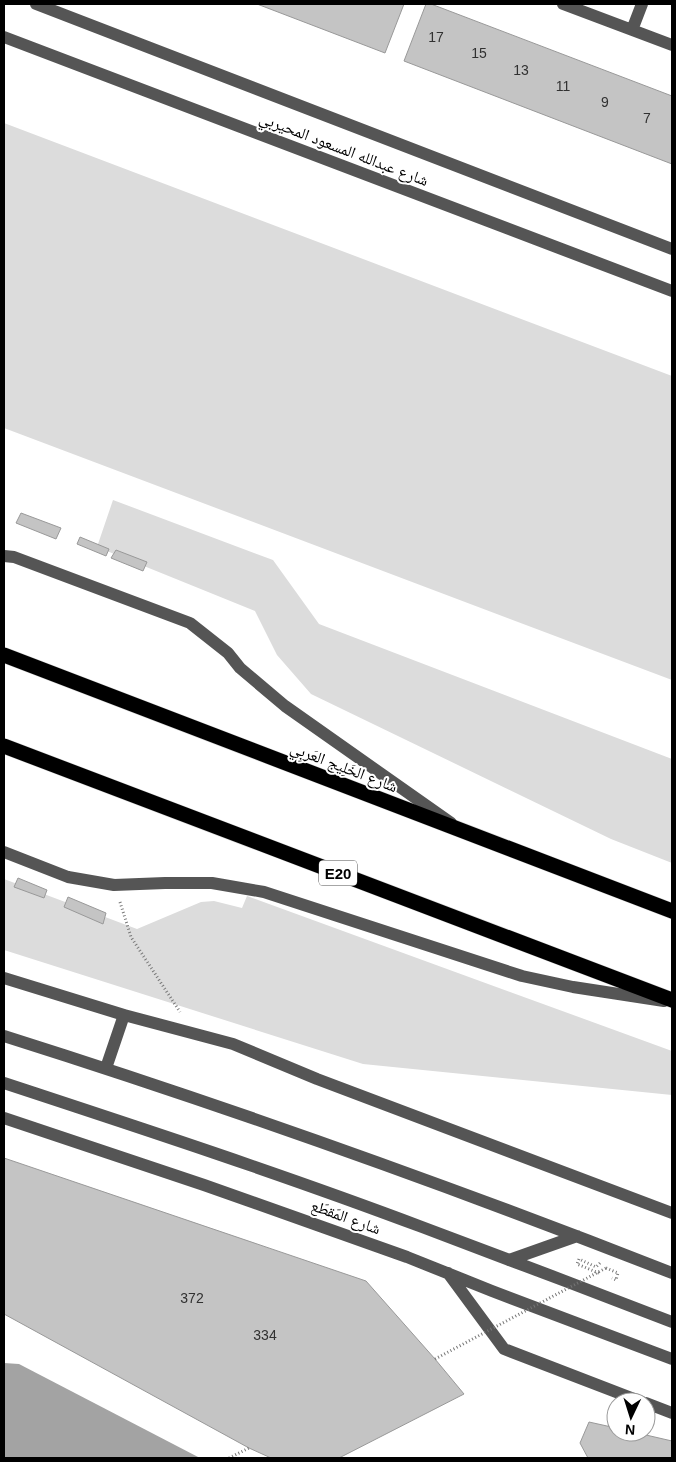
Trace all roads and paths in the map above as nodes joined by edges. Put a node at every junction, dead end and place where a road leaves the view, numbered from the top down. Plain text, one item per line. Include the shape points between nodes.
1 (36, 4) edge
2 (563, 4) edge
3 (642, 4) edge
4 (632, 30) junction
5 (4, 37) edge
6 (672, 45) edge
7 (672, 249) edge
8 (672, 291) edge
9 (4, 556) edge
10 (4, 655) edge
11 (4, 746) edge
12 (461, 830) junction
13 (4, 852) edge
14 (114, 885) junction
15 (672, 911) edge
16 (4, 978) edge
17 (672, 1001) edge
18 (124, 1015) junction
19 (180, 1030) junction
20 (4, 1036) edge
21 (106, 1068) junction
22 (4, 1083) edge
23 (4, 1118) edge
24 (672, 1213) edge
25 (576, 1236) junction
26 (509, 1260) junction
27 (596, 1266) dead end
28 (448, 1273) junction
29 (672, 1273) edge
30 (672, 1322) edge
31 (435, 1358) dead end
32 (672, 1359) edge
33 (616, 1392) edge
34 (656, 1407) edge
35 (672, 1413) edge
36 (250, 1448) dead end
37 (229, 1458) edge

1 - 7 street, شارع عبدالله المسعود المحيربي
2 - 4 street
3 - 4 street
4 - 6 street
5 - 8 street, شارع عبدالله المسعود المحيربي
9 - 12 street via 190,623 285,706
10 - 12 highway, شارع الخَلِيج العَربِي
11 - 17 highway, E20
12 - 15 highway, شارع الخَلِيج العَربِي
13 - 14 street via 68,877
14 - 17 street via 212,883 264,892 522,976 573,988
14 - 19 path via 132,937 180,1013
16 - 18 street
18 - 19 street
18 - 21 street
19 - 24 street via 260,1054 317,1079
20 - 21 street
21 - 25 street via 334,1146
22 - 26 street, شارع المَقطَع via 292,1180
23 - 28 street, شارع المَقطَع via 309,1221
25 - 26 street
25 - 29 street
26 - 30 street, شارع المَقطَع
27 - 31 path, bridge via 579,1260 576,1264 616,1280 618,1273 606,1268
28 - 32 street, شارع المَقطَع
28 - 33 street via 504,1349
34 - 35 street
36 - 37 path

